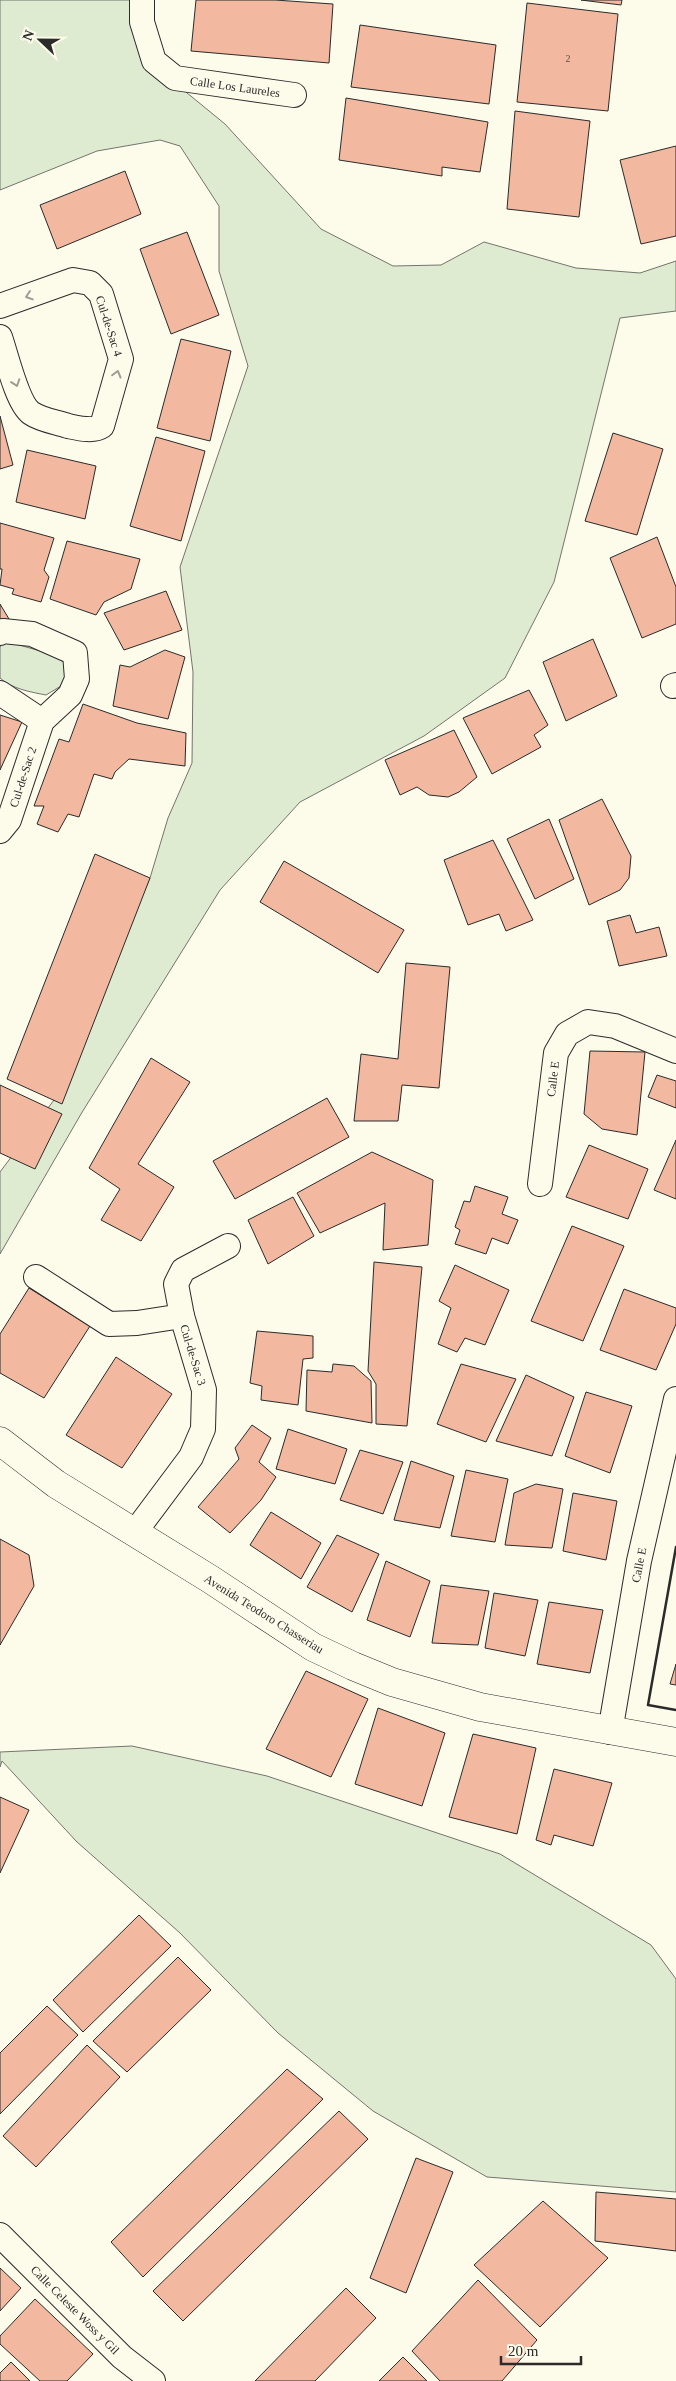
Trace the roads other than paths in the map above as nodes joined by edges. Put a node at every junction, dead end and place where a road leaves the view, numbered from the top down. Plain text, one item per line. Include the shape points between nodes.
1 (142, 0) edge
2 (294, 95) dead end
3 (0, 306) edge
4 (0, 337) edge
5 (0, 633) edge
6 (0, 693) edge
7 (42, 721) junction
8 (0, 831) edge
9 (676, 1051) edge
10 (540, 1184) dead end
11 (228, 1246) dead end
12 (36, 1277) dead end
13 (182, 1316) junction
14 (676, 1399) edge
15 (0, 1441) edge
16 (135, 1532) junction
17 (610, 1732) junction
18 (676, 1742) edge
19 (0, 2235) edge
20 (153, 2381) edge

1 - 2 street, Calle Los Laureles via 142,22 154,61 175,78
4 -> 3 street, Cul-de-Sac 4 via 22,401 29,412 72,427 96,430 102,426 121,359 101,294 90,283 73,280
5 - 7 street, Cul-de-Sac 2 via 32,634 75,653 77,679 70,695
6 - 7 street
7 - 8 street, Cul-de-Sac 2 via 9,820
9 - 10 street, Calle E via 615,1026 588,1022 567,1034 556,1053
11 - 13 street, Cul-de-Sac 3 via 183,1270 176,1284
12 - 13 street via 109,1324
13 - 16 street, Cul-de-Sac 3 via 204,1390 203,1429 192,1457
14 - 17 street, Calle E via 639,1562
15 - 16 street, Avenida Teodoro Chasseriau via 56,1484
16 - 17 street, Avenida Teodoro Chasseriau via 313,1647 361,1669 436,1696
17 - 18 street, Avenida Teodoro Chasseriau
19 - 20 street, Calle Celeste Woss y Gil via 122,2357

